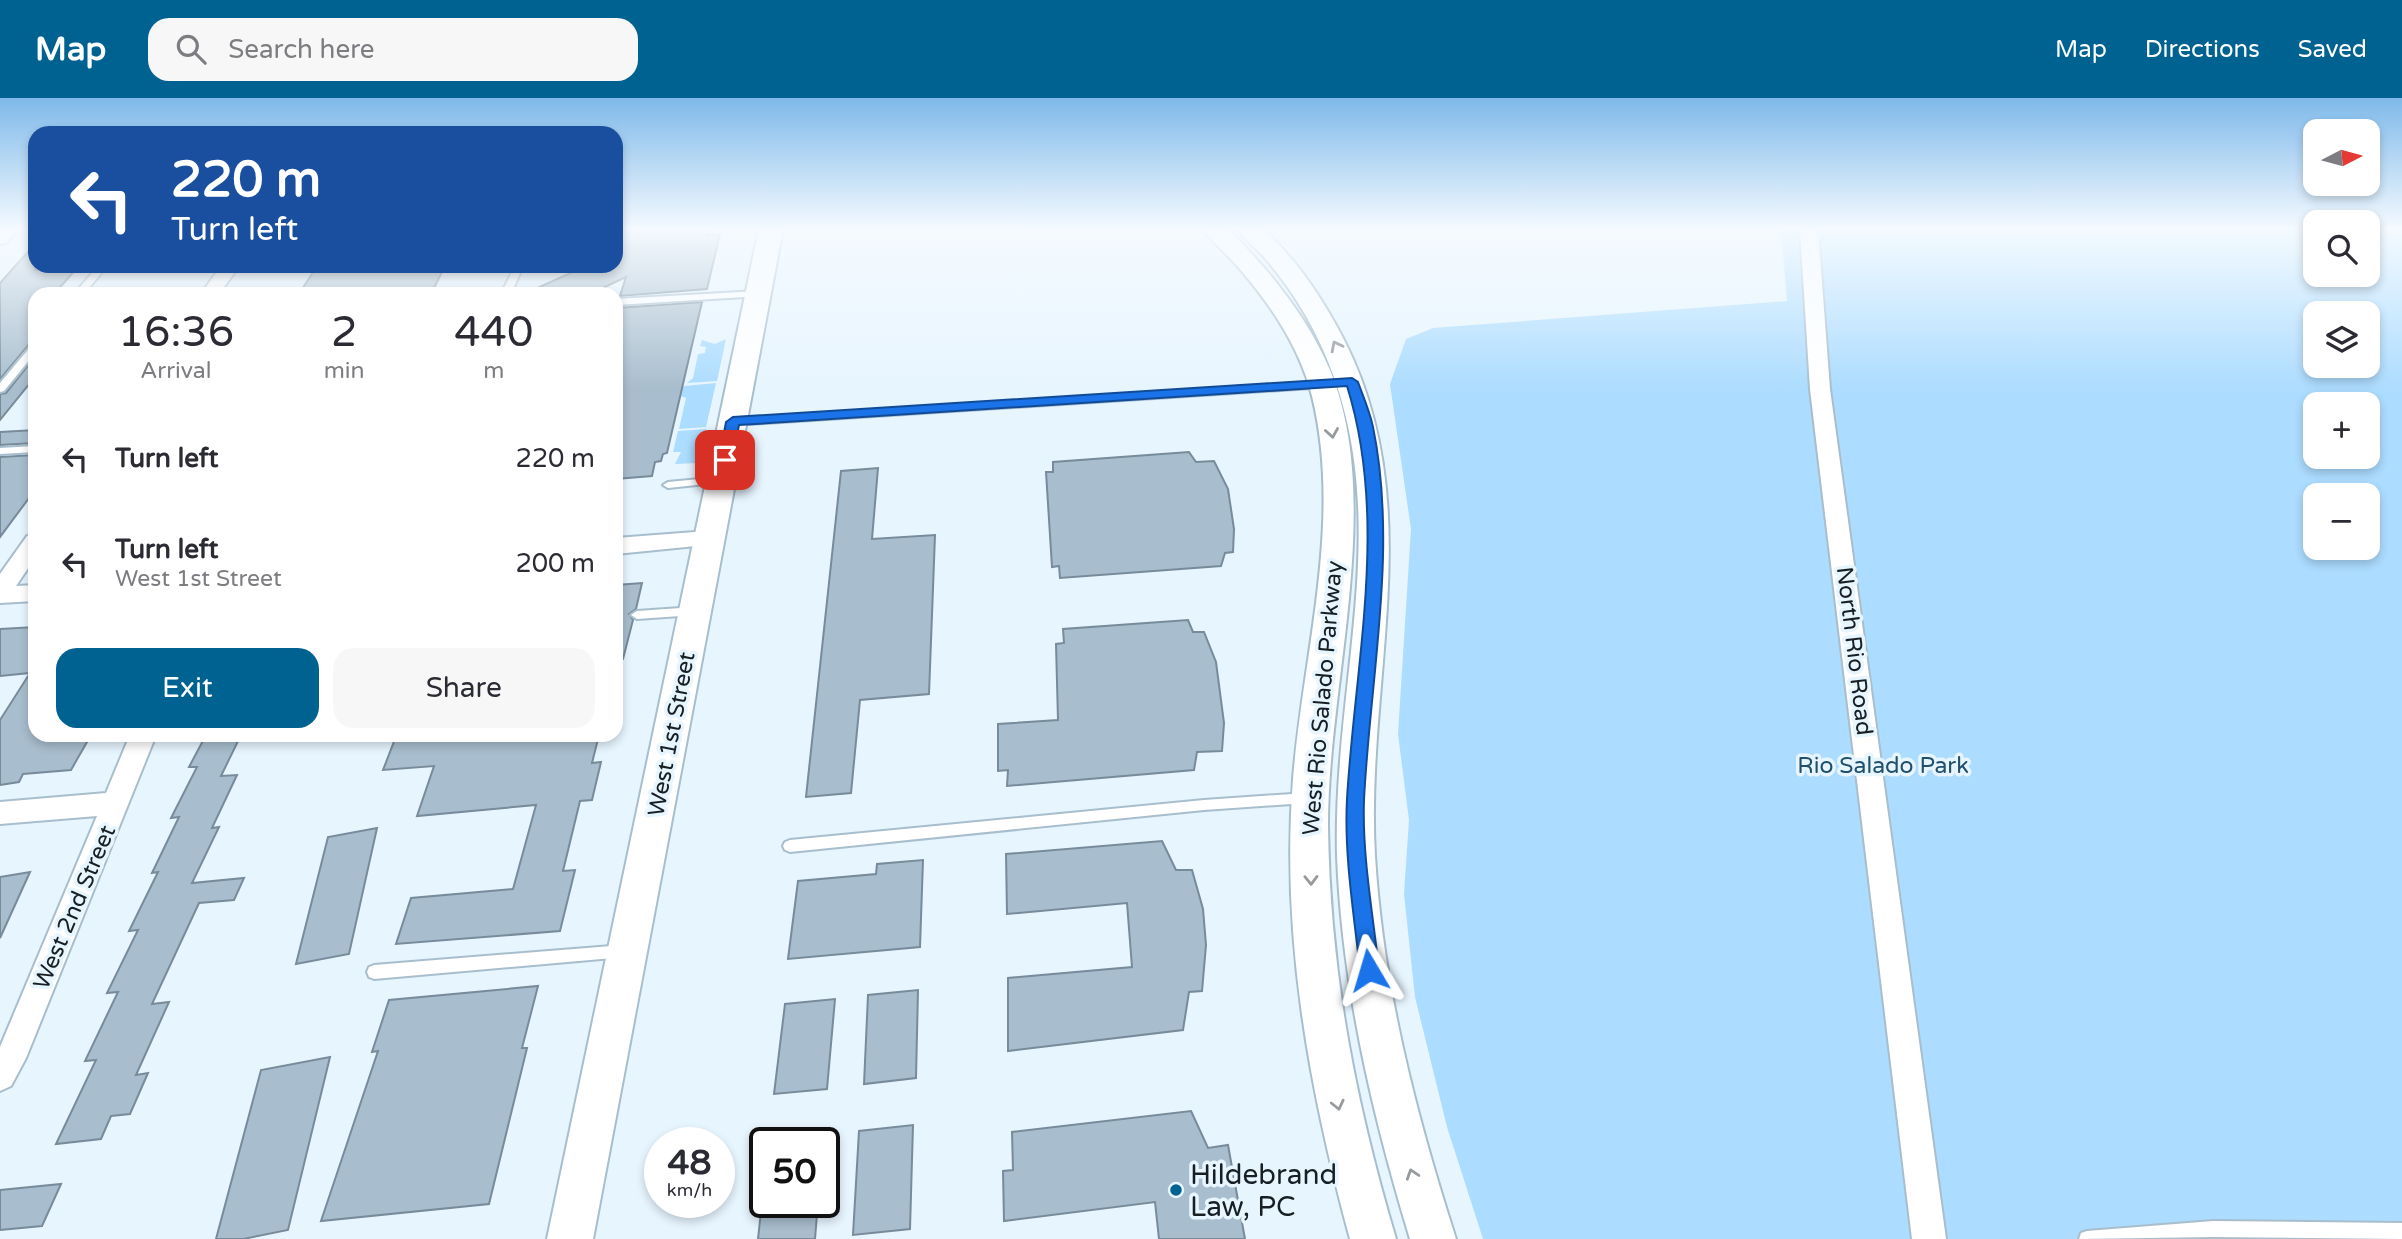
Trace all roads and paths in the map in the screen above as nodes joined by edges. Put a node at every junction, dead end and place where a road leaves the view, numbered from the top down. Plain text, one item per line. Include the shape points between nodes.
1 (760, 282) edge
2 (1264, 282) edge
3 (1296, 282) edge
4 (1813, 282) edge
5 (758, 294) junction
6 (623, 302) edge
7 (28, 355) edge
8 (1337, 383) junction
9 (0, 389) edge
10 (733, 422) junction
11 (28, 449) edge
12 (0, 451) edge
13 (722, 480) junction
14 (668, 485) dead end
15 (708, 539) junction
16 (623, 545) edge
17 (28, 551) edge
18 (0, 593) edge
19 (28, 593) edge
20 (695, 611) junction
21 (638, 615) dead end
22 (140, 742) edge
23 (1310, 797) junction
24 (1355, 802) junction
25 (117, 803) junction
26 (0, 813) edge
27 (790, 846) dead end
28 (628, 951) junction
29 (374, 972) dead end
30 (0, 1076) edge
31 (2402, 1231) edge
32 (570, 1239) edge
33 (1373, 1239) edge
34 (1433, 1239) edge
35 (1929, 1239) edge
36 (2087, 1239) edge

1 - 5 main road, West 1st Street
2 - 8 main road, West Rio Salado Parkway
8 -> 3 main road, West Rio Salado Parkway via 1341,356
4 - 35 street, North Rio Road via 1820,389
5 - 6 lane
5 - 10 main road, West 1st Street
7 - 9 lane
8 - 10 lane
8 -> 23 main road, West Rio Salado Parkway via 1333,436 1338,489
8 - 24 main road, West Rio Salado Parkway via 1366,427 1375,512
10 - 13 main road, West 1st Street
11 - 12 lane
13 - 14 lane
13 - 15 main road, West 1st Street
15 - 16 street
15 - 20 main road, West 1st Street
17 - 18 street
18 - 19 street
20 - 21 lane
20 - 28 main road, West 1st Street
22 - 25 street, West 2nd Street
23 - 24 main road
23 - 27 lane
23 -> 33 main road, West Rio Salado Parkway via 1311,897 1323,1030
34 -> 24 main road, West Rio Salado Parkway via 1407,1158 1386,1068 1365,938
25 - 26 street
25 - 30 street, West 2nd Street
28 - 29 lane
28 - 32 main road, West 1st Street
31 - 36 lane via 2213,1229

